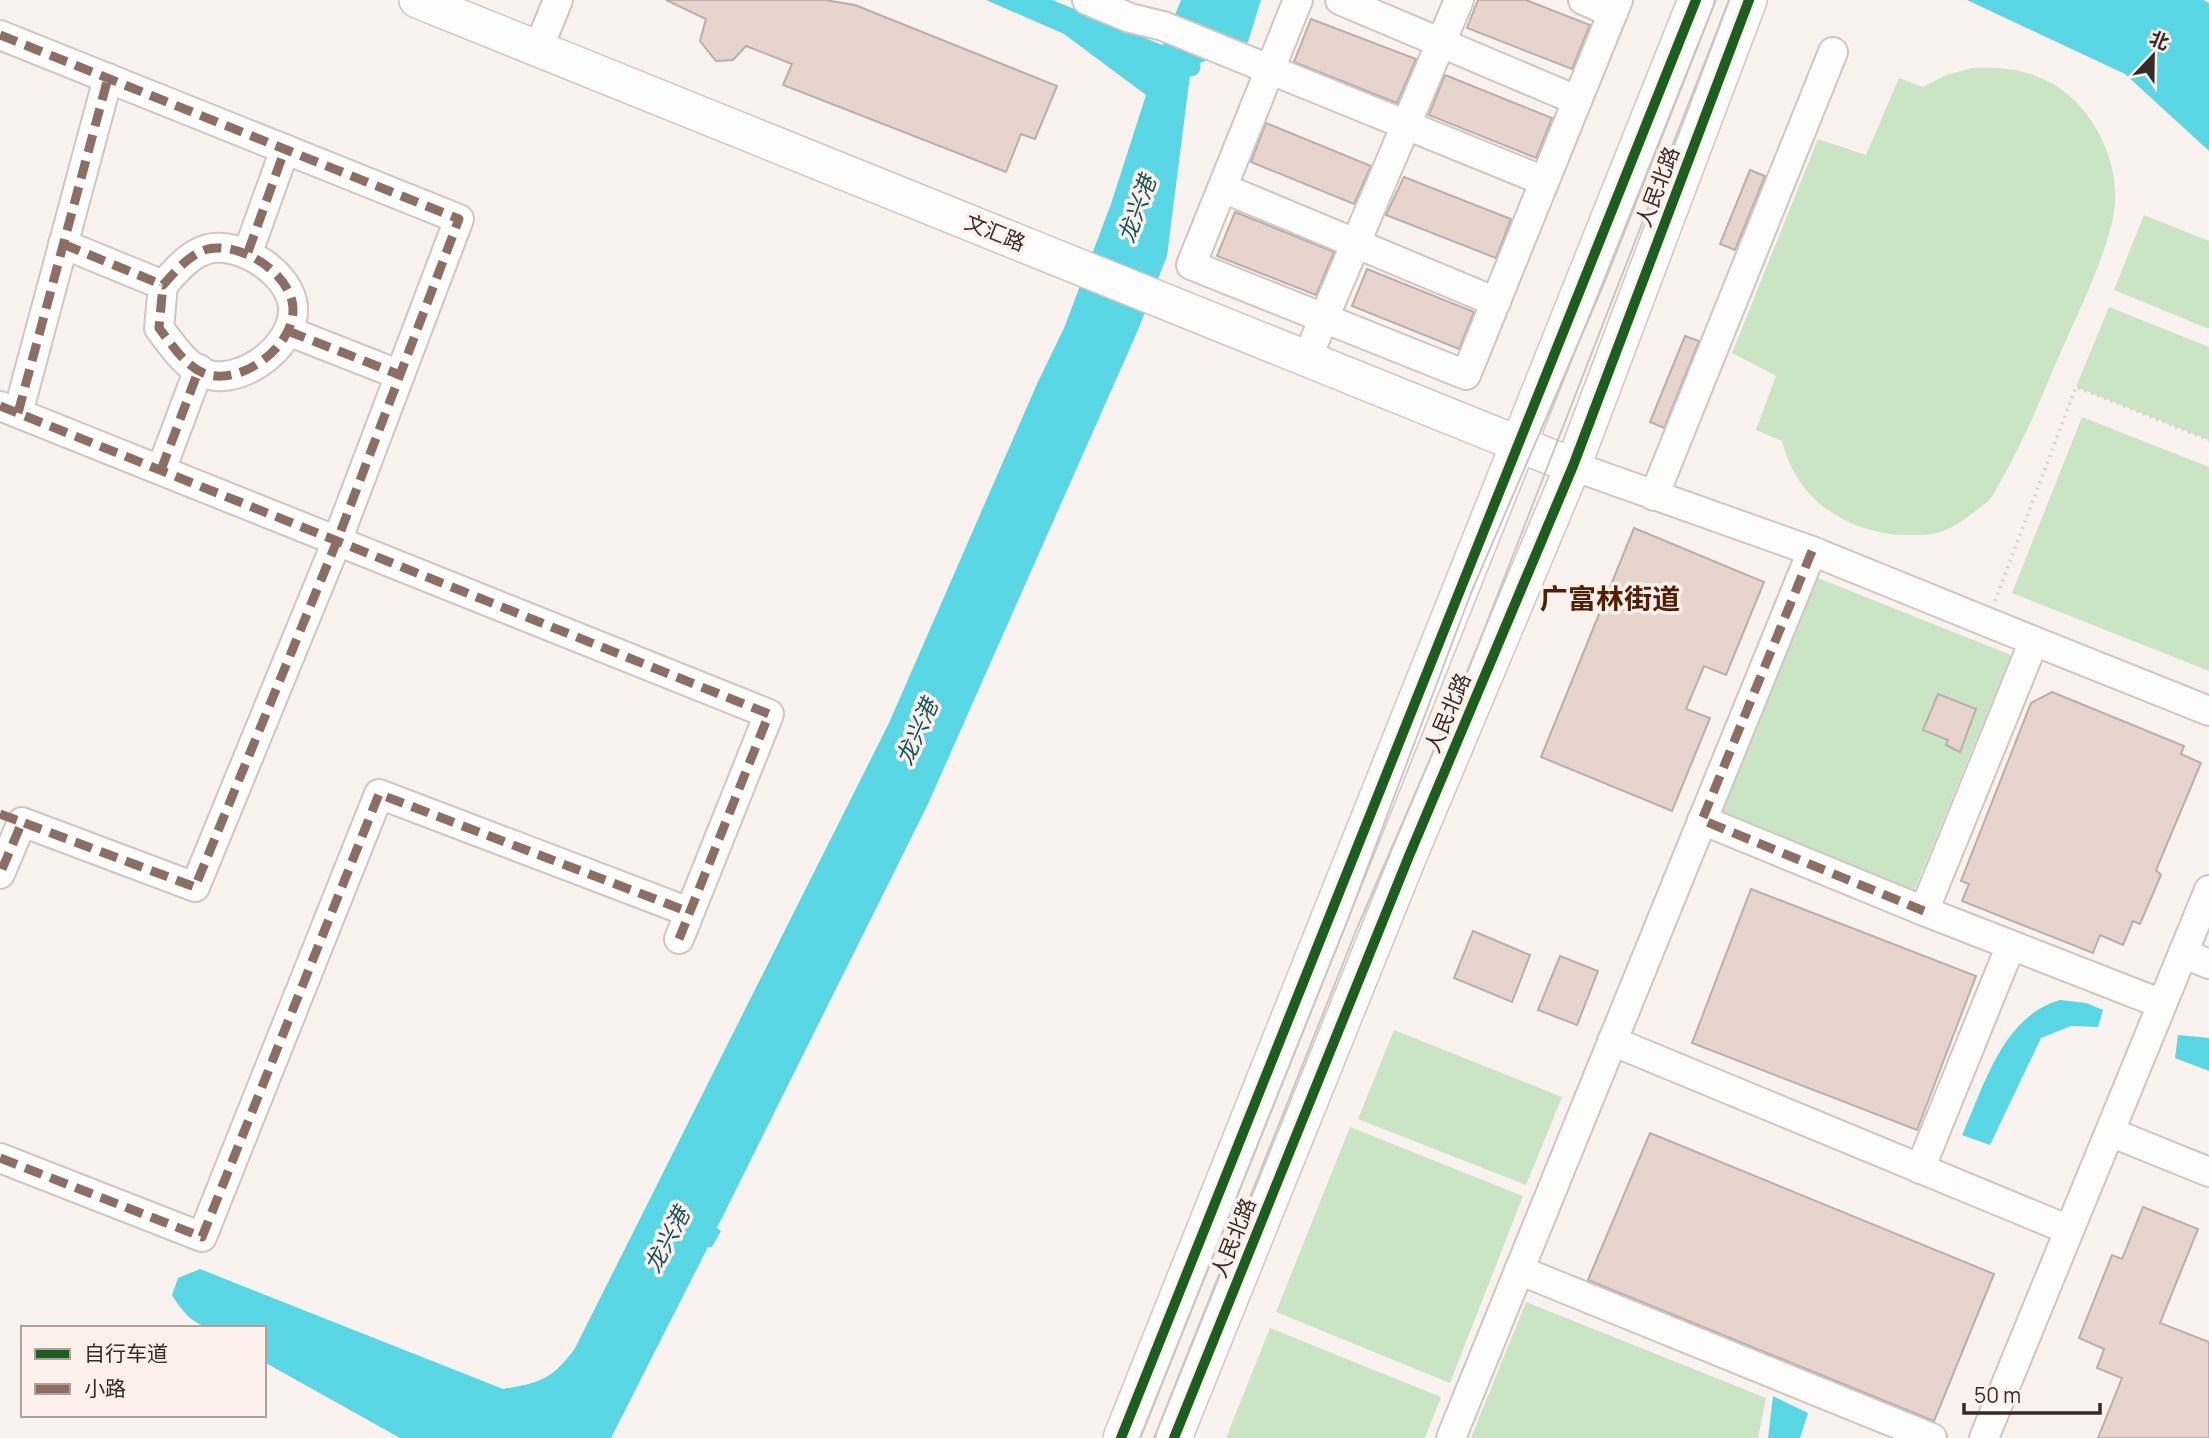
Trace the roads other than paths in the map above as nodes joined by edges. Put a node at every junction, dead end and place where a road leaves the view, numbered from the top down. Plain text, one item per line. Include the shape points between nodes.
1 (417, 0) edge
2 (558, 0) edge
3 (1087, 0) edge
4 (1298, 0) edge
5 (1340, 0) edge
6 (1459, 0) edge
7 (1583, 0) edge
8 (1696, 0) edge
9 (1749, 0) edge
10 (1616, 6) edge
11 (1133, 9) edge
12 (0, 35) edge
13 (1441, 43) junction
14 (538, 49) junction
15 (1833, 52) dead end
16 (1270, 69) junction
17 (108, 78) junction
18 (1576, 100) junction
19 (1407, 125) junction
20 (285, 149) junction
21 (1544, 181) junction
22 (1223, 188) junction
23 (63, 244) junction
24 (1357, 244) junction
25 (248, 252) junction
26 (163, 285) junction
27 (1496, 302) junction
28 (1326, 317) junction
29 (288, 331) junction
30 (1307, 358) junction
31 (199, 369) junction
32 (400, 375) junction
33 (9, 410) edge
34 (1518, 443) junction
35 (1573, 466) junction
36 (161, 470) junction
37 (1654, 496) junction
38 (337, 541) junction
39 (1812, 551) junction
40 (2034, 641) junction
41 (2209, 711) edge
42 (11, 818) edge
43 (1702, 820) junction
44 (0, 874) edge
45 (2209, 890) edge
46 (1924, 911) junction
47 (689, 912) junction
48 (679, 939) dead end
49 (2011, 945) junction
50 (2183, 953) junction
51 (2209, 964) edge
52 (2162, 1003) junction
53 (1612, 1041) junction
54 (2109, 1132) junction
55 (0, 1158) edge
56 (1920, 1169) junction
57 (2209, 1172) edge
58 (2069, 1230) junction
59 (1519, 1270) junction
60 (1121, 1438) edge
61 (1174, 1438) edge
62 (1451, 1438) edge
63 (1932, 1438) edge
64 (1984, 1438) edge

1 - 14 main road, 文汇路
2 - 14 street
3 - 11 street
4 - 16 street
5 - 13 street
6 - 13 street
7 - 10 street
8 - 34 main road, 人民北路
9 - 35 main road, 人民北路
10 - 18 street
11 - 16 street via 1163,26
12 - 17 street
13 - 18 street
13 - 19 street
14 - 30 main road, 文汇路
15 - 37 street
16 - 19 street
16 - 22 street
17 - 20 street
17 - 23 street
18 - 21 street
19 - 21 street
19 - 24 street
20 - 25 street
20 - 32 street via 459,219
21 - 27 street
22 - 24 street
22 - 28 street via 1191,265
23 - 26 street
23 - 33 street
24 - 27 street
24 - 28 street
25 - 26 street via 208,249 182,264
25 - 29 street via 276,274 292,301
26 - 31 street via 159,328 180,356
27 - 28 street via 1466,375
28 - 30 street
29 - 31 street via 270,357 244,372 220,376
29 - 32 street
30 - 34 main road, 文汇路
31 - 36 street
32 - 38 street
33 - 36 street
34 - 35 main road, 文汇路
34 - 60 main road, 人民北路
35 - 37 street
35 - 61 main road, 人民北路 via 1409,856
36 - 38 street
37 - 39 street
38 - 42 street via 195,887
38 - 47 street via 769,714
39 - 40 street
39 - 43 street
40 - 41 street
40 - 46 street
42 - 44 street
43 - 46 street
43 - 53 street
45 - 50 street
46 - 49 street
47 - 48 street
47 - 55 street via 379,794 202,1237
49 - 52 street
49 - 56 street
50 - 51 street
50 - 52 street
52 - 54 street
53 - 56 street
53 - 59 street
54 - 57 street
54 - 58 street
56 - 58 street
58 - 64 street
59 - 62 street
59 - 63 street

